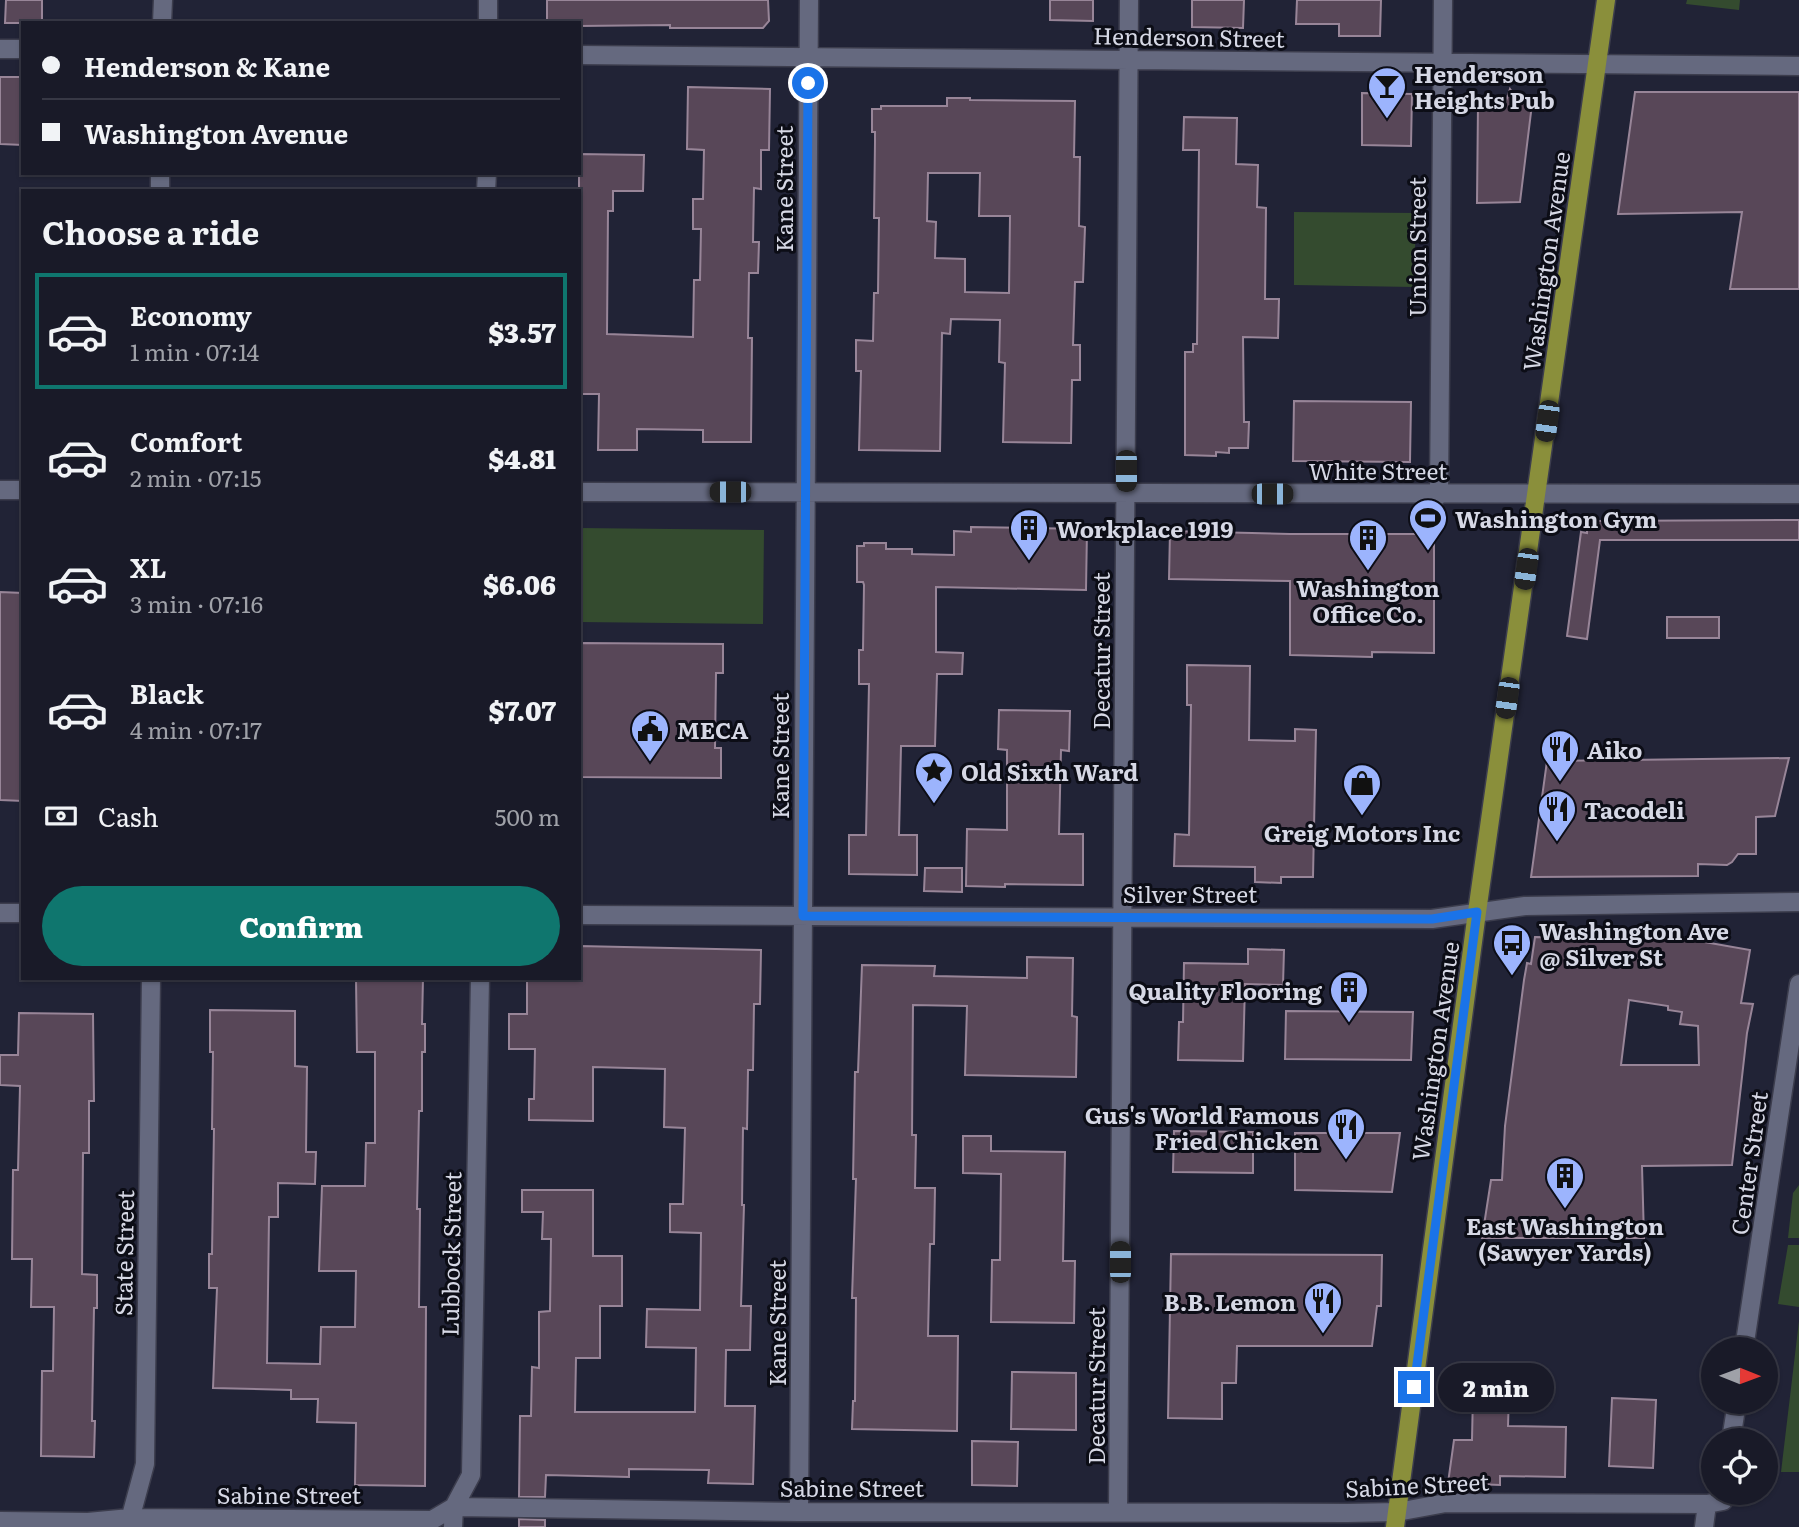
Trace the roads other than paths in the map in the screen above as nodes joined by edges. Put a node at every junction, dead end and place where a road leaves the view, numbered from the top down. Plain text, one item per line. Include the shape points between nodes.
1 (163, 0) edge
2 (488, 0) edge
3 (809, 0) edge
4 (1129, 0) edge
5 (1443, 0) edge
6 (1606, 0) edge
7 (162, 21) edge
8 (488, 21) edge
9 (0, 49) edge
10 (21, 49) edge
11 (581, 55) edge
12 (808, 57) junction
13 (1129, 60) junction
14 (1443, 63) junction
15 (1598, 64) junction
16 (1799, 66) edge
17 (0, 490) edge
18 (21, 490) edge
19 (581, 492) edge
20 (805, 493) junction
21 (1126, 494) junction
22 (1799, 494) edge
23 (1438, 495) junction
24 (1536, 495) junction
25 (1799, 902) edge
26 (1477, 912) junction
27 (0, 913) edge
28 (21, 913) edge
29 (581, 915) edge
30 (803, 916) junction
31 (1122, 917) junction
32 (151, 980) edge
33 (480, 980) edge
34 (1799, 984) edge
35 (1747, 1337) edge
36 (1701, 1504) edge
37 (1707, 1505) edge
38 (454, 1507) junction
39 (799, 1512) junction
40 (1118, 1512) junction
41 (1396, 1519) edge
42 (0, 1521) edge
43 (129, 1522) edge
44 (453, 1527) edge
45 (1704, 1527) edge

1 - 7 street
2 - 8 street
3 - 12 street, Kane Street
4 - 13 street, Decatur Street
5 - 14 street, Union Street
6 - 15 main road, Washington Avenue
9 - 10 street
11 - 12 street, Henderson Street
12 - 13 street, Henderson Street
12 - 20 street, Kane Street
13 - 14 street, Henderson Street
13 - 21 street, Decatur Street
14 - 15 street, Henderson Street
14 - 23 street, Union Street
15 - 16 street, Henderson Street
15 - 24 main road, Washington Avenue
17 - 18 street
19 - 20 street, White Street
20 - 21 street, White Street
20 - 30 street, Kane Street
21 - 23 street, White Street
21 - 31 street, Decatur Street
22 - 24 street, White Street
23 - 24 street, White Street
24 - 26 main road, Washington Avenue
25 - 26 street, Silver Street via 1534,906
26 - 31 street, Silver Street via 1432,919
26 - 41 main road, Washington Avenue
27 - 28 street
29 - 30 street, Silver Street
30 - 31 street, Silver Street
30 - 39 street, Kane Street
31 - 40 street, Decatur Street
32 - 43 street, State Street via 145,1464
33 - 38 street, Lubbock Street via 471,1475
34 - 35 street, Center Street
36 - 41 street, Sabine Street via 1446,1503
37 - 45 street
38 - 39 street, Sabine Street
38 - 43 street, Sabine Street via 432,1520
38 - 44 street, Lubbock Street
39 - 40 street, Sabine Street
40 - 41 street, Sabine Street
42 - 43 street, Sabine Street

